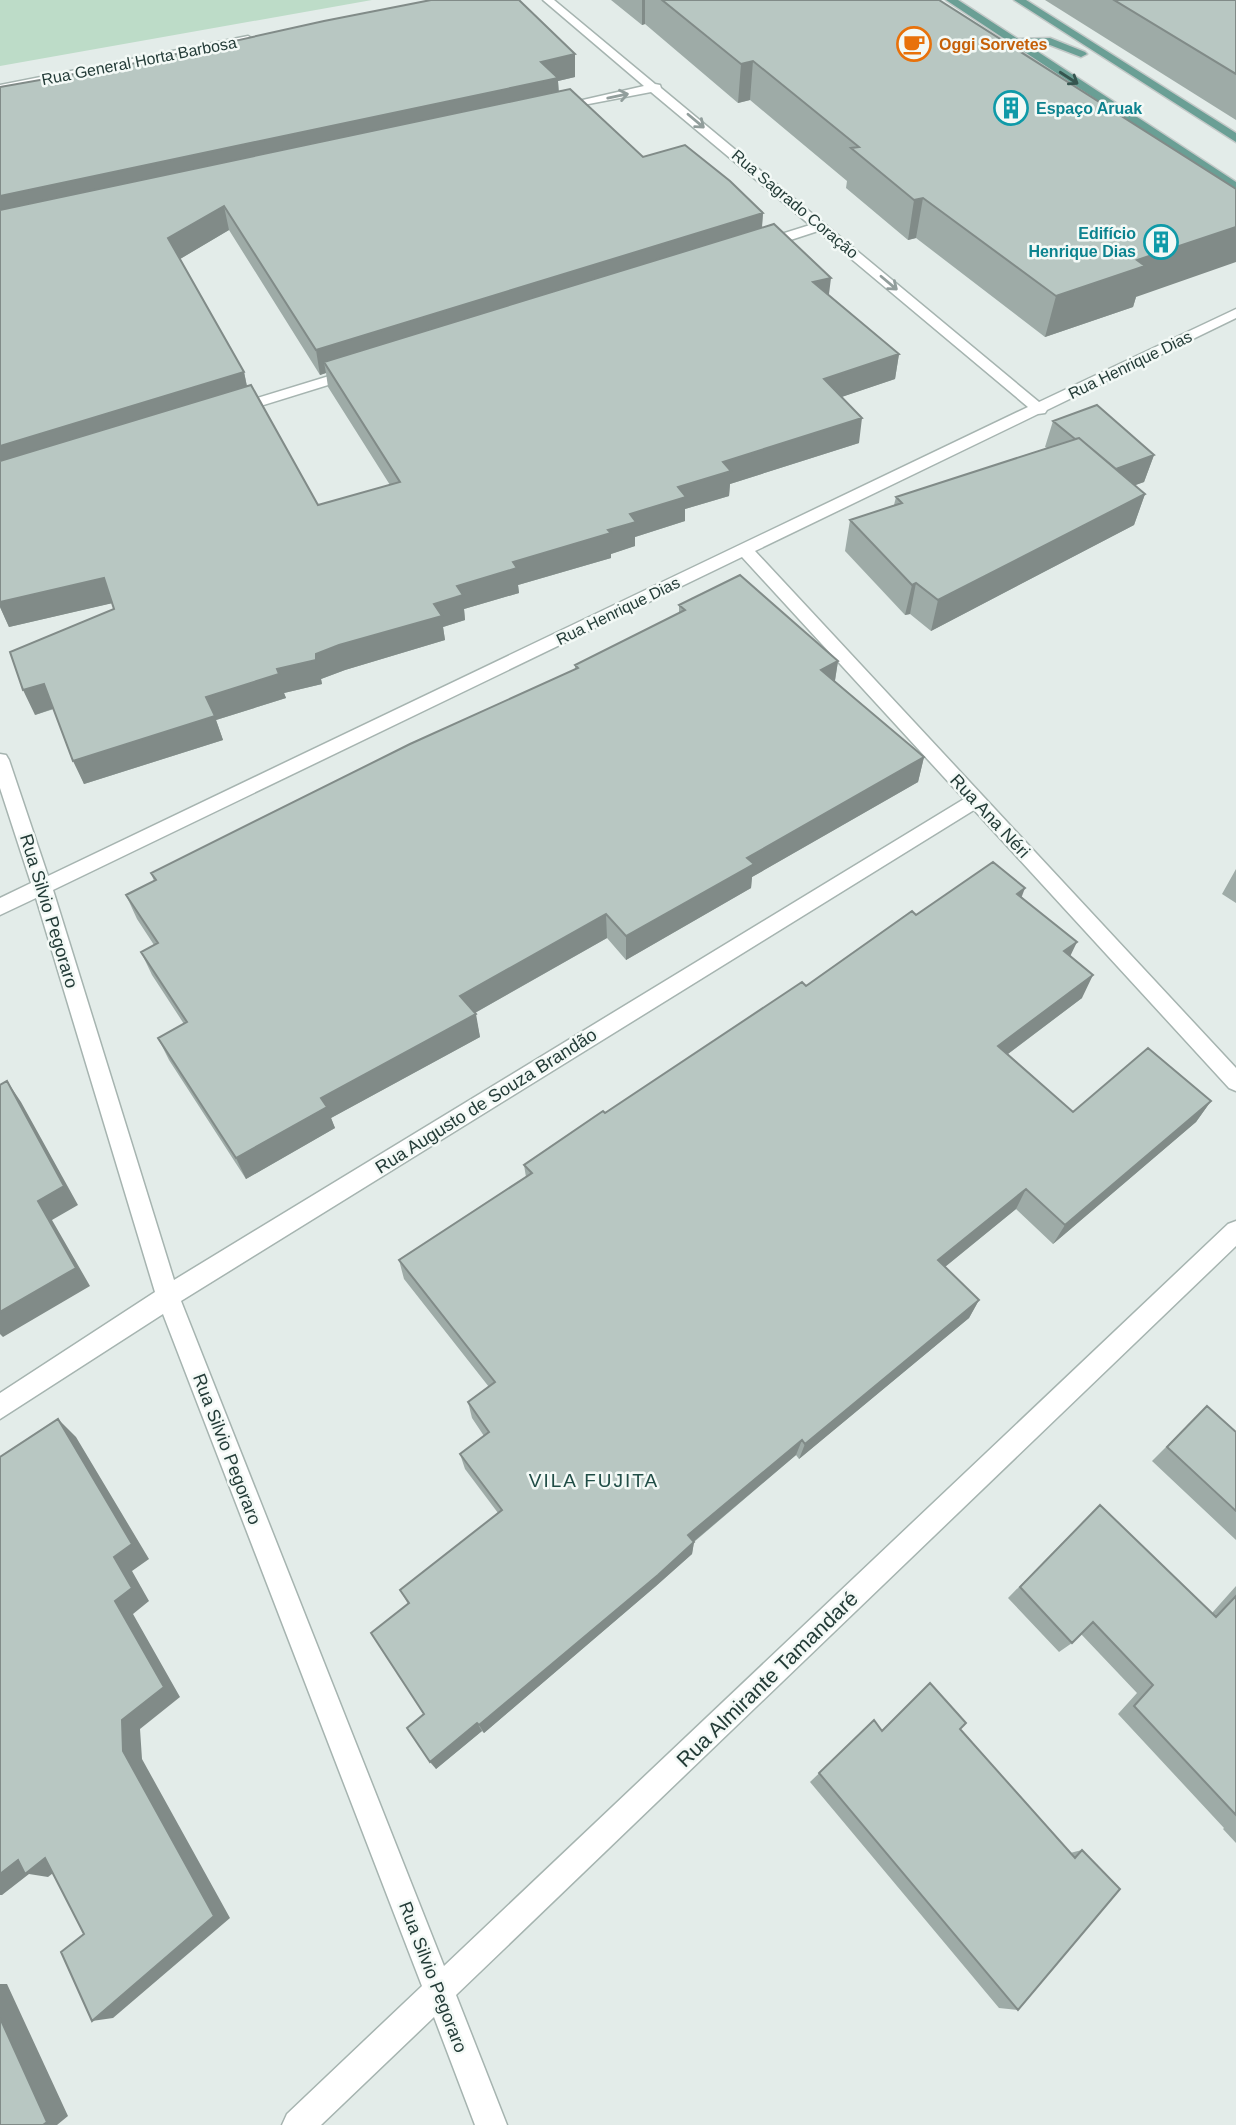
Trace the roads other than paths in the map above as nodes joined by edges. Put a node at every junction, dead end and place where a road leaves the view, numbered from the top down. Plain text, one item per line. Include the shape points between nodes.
1 (548, 0) edge
2 (951, 0) edge
3 (1019, 0) edge
4 (254, 37) edge
5 (1016, 43) junction
6 (656, 87) junction
7 (0, 88) edge
8 (1174, 99) junction
9 (547, 111) edge
10 (1236, 138) edge
11 (1236, 188) edge
12 (821, 226) junction
13 (742, 251) edge
14 (1236, 313) edge
15 (371, 367) edge
16 (1040, 410) junction
17 (212, 416) edge
18 (745, 551) junction
19 (0, 760) edge
20 (976, 800) junction
21 (42, 887) junction
22 (0, 907) edge
23 (1236, 1082) edge
24 (1236, 1231) edge
25 (167, 1297) junction
26 (0, 1407) edge
27 (439, 1993) junction
28 (298, 2125) edge
29 (491, 2125) edge

1 - 6 street, Rua Sagrado Coração
2 - 5 main road
3 - 8 main road
4 - 7 street, Rua General Horta Barbosa
5 - 8 main road via 1061,42
5 -> 11 main road
9 -> 6 street
6 -> 12 street, Rua Sagrado Coração
8 - 10 main road
12 - 13 street
12 -> 16 street, Rua Sagrado Coração
14 - 16 street, Rua Henrique Dias
15 - 17 street
16 - 18 street, Rua Henrique Dias
18 - 20 street, Rua Ana Néri
18 - 21 street, Rua Henrique Dias
19 - 21 street, Rua Silvio Pegoraro
20 - 23 street, Rua Ana Néri
20 - 25 street, Rua Augusto de Souza Brandão
21 - 22 street, Rua Henrique Dias
21 - 25 street, Rua Silvio Pegoraro
24 - 27 street, Rua Almirante Tamandaré
25 - 26 street, Rua Augusto de Souza Brandão
25 - 27 street, Rua Silvio Pegoraro
27 - 28 street, Rua Almirante Tamandaré
27 - 29 street, Rua Silvio Pegoraro

